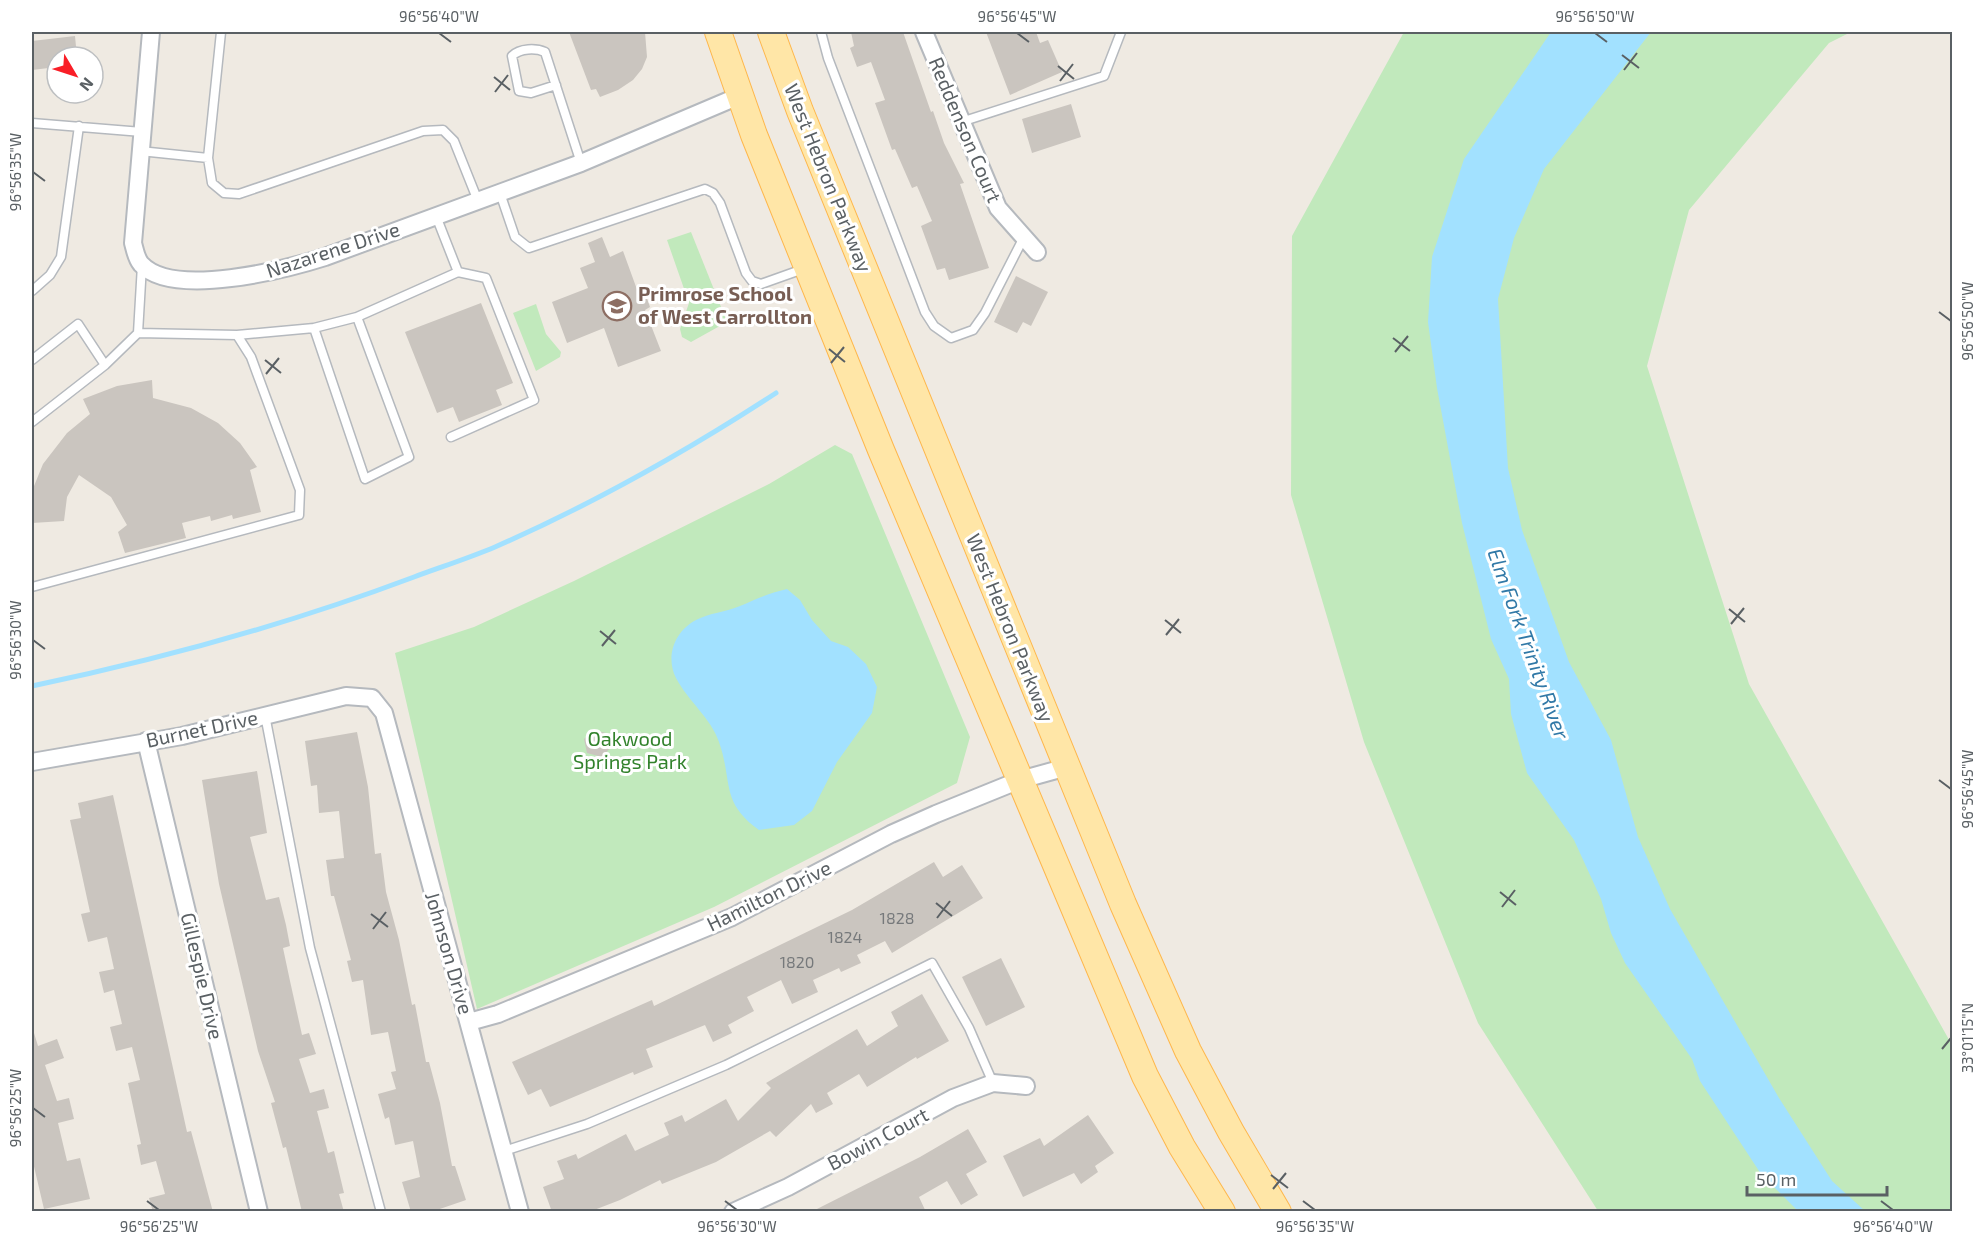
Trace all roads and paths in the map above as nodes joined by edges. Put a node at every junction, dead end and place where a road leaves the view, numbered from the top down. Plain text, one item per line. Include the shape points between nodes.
1 (151, 32) edge
2 (221, 32) edge
3 (718, 32) edge
4 (771, 32) edge
5 (821, 32) edge
6 (924, 32) edge
7 (1121, 32) edge
8 (556, 85) junction
9 (739, 96) junction
10 (961, 122) junction
11 (32, 123) edge
12 (79, 126) junction
13 (142, 132) junction
14 (140, 151) junction
15 (207, 158) junction
16 (581, 163) junction
17 (500, 193) junction
18 (478, 201) junction
19 (436, 216) junction
20 (1024, 237) junction
21 (1037, 252) dead end
22 (142, 264) junction
23 (809, 266) junction
24 (458, 272) junction
25 (32, 291) edge
26 (357, 317) junction
27 (314, 328) junction
28 (138, 333) junction
29 (237, 335) junction
30 (32, 360) edge
31 (105, 365) junction
32 (32, 422) edge
33 (451, 437) dead end
34 (32, 586) edge
35 (372, 698) joint
36 (265, 715) junction
37 (146, 741) junction
38 (32, 762) edge
39 (1067, 768) junction
40 (1020, 780) junction
41 (469, 1022) junction
42 (993, 1083) junction
43 (1026, 1086) dead end
44 (504, 1151) junction
45 (259, 1212) edge
46 (381, 1212) edge
47 (520, 1212) edge
48 (733, 1212) edge
49 (1222, 1212) edge
50 (1278, 1212) edge

1 - 13 street
2 - 15 lane
3 - 9 main road
4 - 39 main road, West Hebron Parkway
5 - 20 lane via 921,301 934,326 951,338 973,330
6 - 10 street, Reddenson Court
7 - 10 lane via 1104,76
8 - 8 lane via 545,52 538,49 512,56 519,91 531,93
8 - 16 lane
9 - 16 street, Nazarene Drive
9 - 23 main road
10 - 20 street, Reddenson Court via 998,208
11 - 12 lane
12 - 13 lane
12 - 25 lane via 61,257 50,275
13 - 14 street
14 - 15 lane
14 - 22 street via 132,228 133,243
15 - 18 lane via 212,183 224,193 238,194 423,131 442,130 454,141
16 - 17 street, Nazarene Drive
17 - 18 street, Nazarene Drive
17 - 23 lane via 515,237 529,248 705,189 720,203 752,281 762,284
18 - 19 street, Nazarene Drive
19 - 22 street, Nazarene Drive via 325,257 257,275 181,278 153,272
19 - 24 lane
20 - 21 street, Reddenson Court
22 - 28 lane
23 - 40 main road via 881,450
24 - 26 lane
24 - 33 lane via 486,278 534,400
26 - 27 lane
26 - 27 lane via 409,457 365,479
27 - 29 lane
28 - 29 lane
28 - 31 lane
29 - 34 lane via 251,357 300,490 299,515
30 - 31 lane via 78,324
31 - 32 lane
35 - 36 street, Burnet Drive via 346,696
35 - 41 street, Johnson Drive via 384,713
36 - 37 street, Burnet Drive
36 - 46 lane via 310,948
37 - 38 street, Burnet Drive
37 - 45 street, Gillespie Drive
39 - 40 street, Hamilton Drive
39 - 50 main road, West Hebron Parkway via 1188,1051
40 - 41 street, Hamilton Drive via 891,834 732,917 498,1014
40 - 49 main road via 1145,1076
41 - 44 street, Johnson Drive
42 - 43 street, Bowin Court
42 - 44 lane via 969,1028 932,963 726,1065 586,1124
42 - 48 street, Bowin Court via 953,1098 788,1187
44 - 47 street, Johnson Drive

